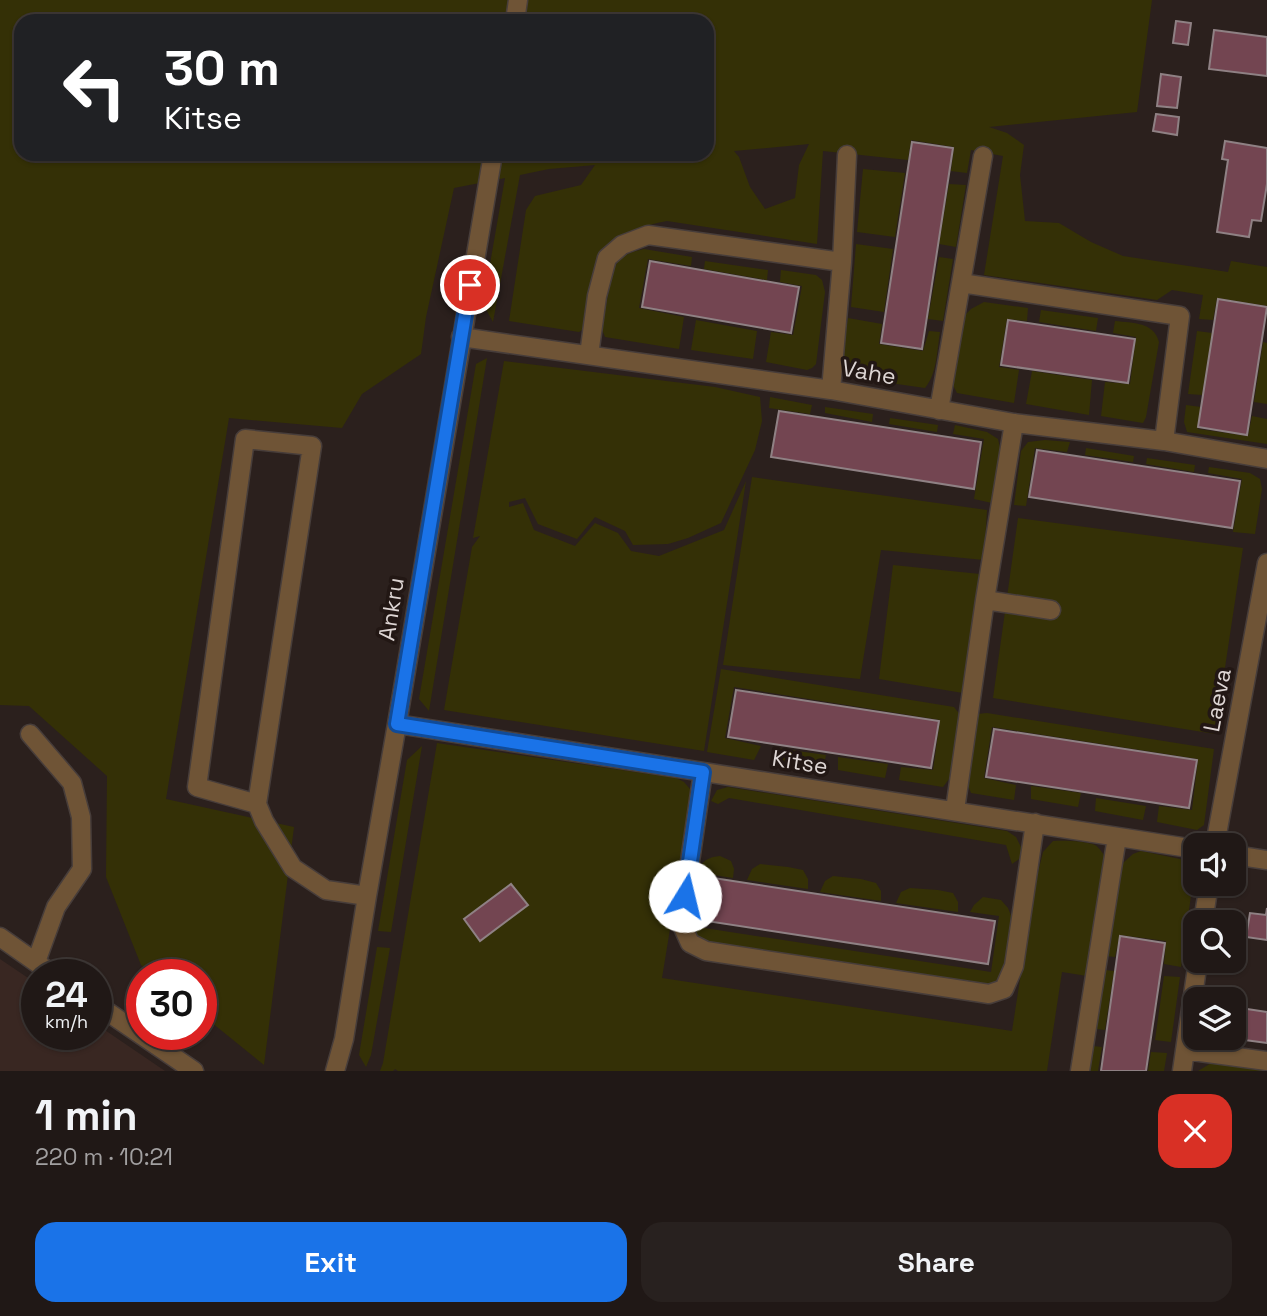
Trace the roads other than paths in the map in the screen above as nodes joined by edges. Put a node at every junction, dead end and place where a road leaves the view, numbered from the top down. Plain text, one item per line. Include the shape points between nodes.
1 (847, 155) dead end
2 (983, 156) dead end
3 (492, 161) edge
4 (842, 262) junction
5 (961, 283) junction
6 (461, 337) junction
7 (589, 355) junction
8 (831, 390) junction
9 (939, 410) junction
10 (1014, 423) junction
11 (1164, 441) junction
12 (1267, 459) edge
13 (1267, 563) edge
14 (985, 600) junction
15 (1051, 610) dead end
16 (397, 724) junction
17 (30, 734) dead end
18 (703, 772) junction
19 (257, 804) junction
20 (955, 810) junction
21 (1035, 823) junction
22 (1217, 833) edge
23 (1117, 837) junction
24 (1183, 847) edge
25 (1246, 857) edge
26 (1267, 860) edge
27 (367, 896) junction
28 (0, 937) edge
29 (32, 959) edge
30 (37, 959) edge
31 (112, 1015) edge
32 (1185, 1050) joint
33 (1267, 1061) edge
34 (194, 1071) edge
35 (335, 1071) edge
36 (1080, 1071) edge
37 (1182, 1071) edge

1 - 4 street
2 - 5 street
3 - 6 street, Ankru
4 - 7 street via 648,235 622,245 607,258
4 - 8 street
5 - 9 street
5 - 11 street via 1180,316
6 - 7 street, Vahe
6 - 16 street, Ankru
7 - 8 street, Vahe
8 - 9 street, Vahe
9 - 10 street, Vahe
10 - 11 street, Vahe
10 - 14 street
11 - 12 street, Vahe
13 - 22 street, Laeva
14 - 15 street
14 - 20 street
16 - 18 street, Kitse
16 - 27 street, Ankru
17 - 30 street via 72,783 81,817 82,869 56,907
18 - 20 street, Kitse
18 - 21 street via 681,923 690,943 706,951 989,994 1004,989 1014,966
19 - 19 street via 312,446 245,439 197,787
19 - 27 street via 293,868 326,890
20 - 21 street, Kitse
21 - 23 street, Kitse
23 - 24 street, Kitse
23 - 36 street
25 - 26 street
27 - 35 street, Ankru
28 - 29 street
31 - 34 street
32 - 33 street
32 - 37 street

